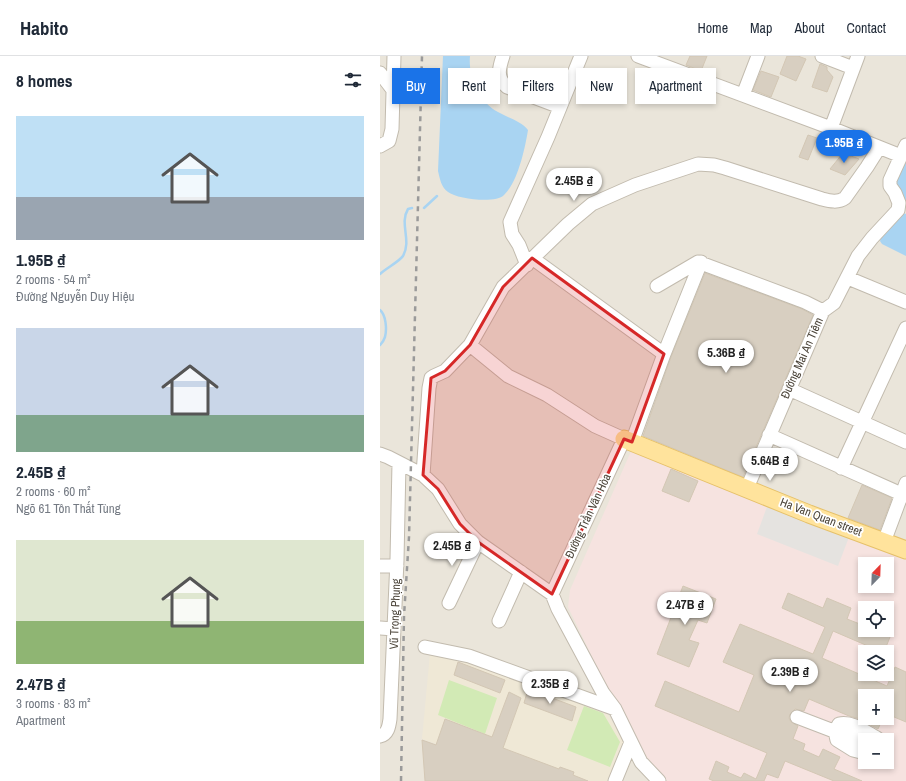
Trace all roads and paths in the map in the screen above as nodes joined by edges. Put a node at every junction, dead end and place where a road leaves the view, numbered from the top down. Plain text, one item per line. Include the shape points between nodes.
1 (394, 56) edge
2 (503, 56) edge
3 (580, 56) edge
4 (638, 56) edge
5 (758, 56) edge
6 (822, 56) edge
7 (855, 62) edge
8 (394, 68) edge
9 (380, 73) edge
10 (392, 88) edge
11 (743, 95) junction
12 (393, 104) edge
13 (560, 107) junction
14 (830, 128) junction
15 (380, 146) edge
16 (879, 148) junction
17 (903, 151) edge
18 (903, 204) edge
19 (529, 261) junction
20 (701, 262) junction
21 (848, 278) junction
22 (657, 286) dead end
23 (906, 302) edge
24 (823, 311) junction
25 (906, 328) edge
26 (470, 345) junction
27 (664, 354) junction
28 (788, 389) junction
29 (862, 422) junction
30 (769, 435) junction
31 (628, 440) junction
32 (906, 442) edge
33 (380, 454) edge
34 (399, 463) junction
35 (841, 468) junction
36 (423, 475) junction
37 (747, 488) junction
38 (904, 491) edge
39 (478, 542) junction
40 (884, 542) junction
41 (906, 550) edge
42 (380, 566) edge
43 (397, 566) junction
44 (521, 572) junction
45 (552, 594) junction
46 (449, 603) dead end
47 (499, 621) dead end
48 (380, 628) edge
49 (394, 628) junction
50 (425, 647) dead end
51 (615, 709) junction
52 (797, 716) dead end
53 (835, 732) junction
54 (862, 733) edge
55 (380, 736) edge
56 (631, 742) junction
57 (858, 751) edge
58 (615, 781) edge
59 (659, 781) edge

1 - 8 street
2 - 13 street via 498,71 502,83
3 - 13 street
4 - 11 street
5 - 11 street
6 - 7 street
7 - 14 street
9 - 10 street
11 - 14 street
12 - 15 street via 389,140
13 - 19 street via 510,222 512,234
14 - 16 street
16 - 17 street
16 - 19 street via 846,198 836,202 714,165 698,164 682,168 592,204
17 - 18 street, Đường Mai An Tiêm via 890,180 890,186
18 - 21 street, Đường Mai An Tiêm via 858,256
19 - 26 street via 503,287
19 - 27 street
20 - 22 street via 694,263
20 - 24 street
20 - 27 street, Đường Trần Văn Hòa
21 - 23 street
21 - 24 street, Đường Mai An Tiêm via 834,303
24 - 28 street, Đường Mai An Tiêm
25 - 29 street
26 - 31 street via 508,376 547,395 595,426
26 - 36 street via 446,371 432,378 429,388
27 - 31 street, Đường Trần Văn Hòa
28 - 29 street
28 - 30 street, Đường Mai An Tiêm
29 - 32 street
29 - 35 street
30 - 35 street
30 - 37 street, Đường Mai An Tiêm
31 - 37 main road, Ha Van Quan street
31 - 45 street, Đường Trần Văn Hòa
33 - 34 street
34 - 36 street
34 - 43 street, Vũ Trọng Phụng
35 - 38 street
36 - 39 street via 438,489 460,524
37 - 40 main road, Ha Van Quan street
38 - 40 street
39 - 44 street
39 - 46 street
40 - 41 main road, Ha Van Quan street
42 - 43 street
43 - 49 street, Vũ Trọng Phụng
44 - 45 street
44 - 47 street
45 - 51 street via 603,692
48 - 49 street
49 - 55 street, Vũ Trọng Phụng via 390,720 388,729
50 - 51 street via 469,656
51 - 56 street
52 - 53 street
53 - 54 street via 840,724 846,723 853,725
53 - 57 street via 837,740 842,745
56 - 58 street
56 - 59 street via 641,762

